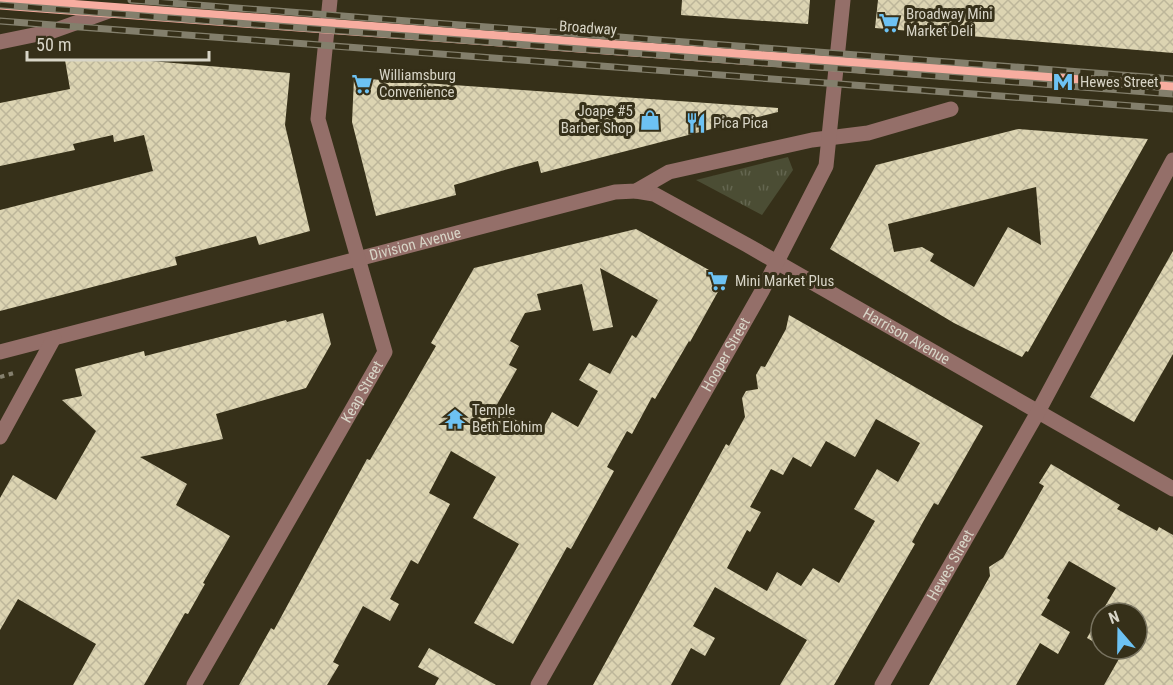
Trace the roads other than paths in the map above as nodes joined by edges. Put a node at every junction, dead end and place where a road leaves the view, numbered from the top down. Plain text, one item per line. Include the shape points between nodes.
1 (330, 0) edge
2 (843, 0) edge
3 (0, 2) edge
4 (109, 11) junction
5 (327, 26) junction
6 (0, 42) edge
7 (837, 65) junction
8 (1173, 89) edge
9 (951, 109) dead end
10 (829, 139) junction
11 (1173, 160) edge
12 (636, 191) junction
13 (358, 258) junction
14 (777, 263) junction
15 (54, 338) junction
16 (0, 352) edge
17 (1038, 412) junction
18 (0, 437) edge
19 (1173, 489) edge
20 (194, 685) edge
21 (538, 685) edge
22 (882, 685) edge

1 - 5 street, Keap Street
2 - 7 street, Hooper Street
3 - 4 main road, Broadway
4 - 5 main road, Broadway
4 - 6 street via 53,31
5 - 7 main road, Broadway
5 - 13 street, Keap Street via 318,119
7 - 8 main road, Broadway
7 - 10 street, Hooper Street
9 - 10 street via 868,133
10 - 12 street, Division Avenue via 669,172
10 - 14 street, Hooper Street via 826,166
11 - 17 street, Hewes Street
12 - 13 street, Division Avenue via 615,192
12 - 14 street, Harrison Avenue via 654,194
13 - 15 street, Division Avenue
13 - 20 street, Keap Street via 385,352
14 - 17 street, Harrison Avenue
14 - 21 street, Hooper Street
15 - 16 street, Division Avenue
15 - 18 street
17 - 19 street, Harrison Avenue
17 - 22 street, Hewes Street

